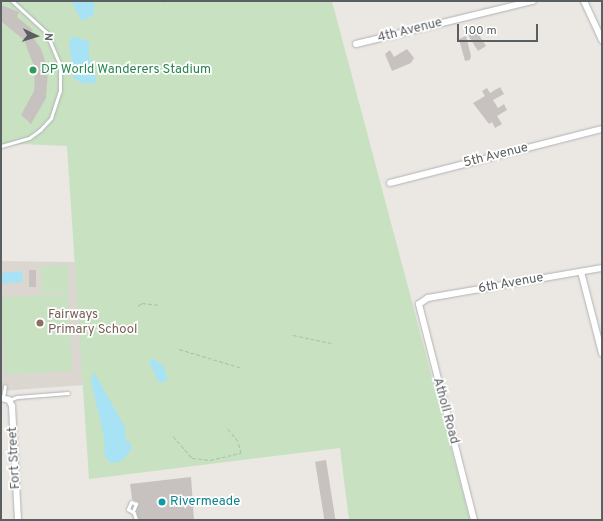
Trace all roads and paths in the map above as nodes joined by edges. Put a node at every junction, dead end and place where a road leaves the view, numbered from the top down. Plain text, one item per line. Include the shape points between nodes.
1 (12, 1) edge
2 (533, 1) edge
3 (584, 1) edge
4 (602, 40) edge
5 (356, 44) dead end
6 (602, 129) edge
7 (1, 146) edge
8 (390, 183) dead end
9 (602, 268) edge
10 (581, 272) junction
11 (420, 302) joint
12 (160, 305) dead end
13 (138, 306) dead end
14 (293, 335) dead end
15 (331, 343) dead end
16 (179, 349) dead end
17 (602, 353) edge
18 (242, 368) dead end
19 (4, 386) dead end
20 (68, 393) dead end
21 (5, 398) edge
22 (228, 429) dead end
23 (174, 436) dead end
24 (132, 510) dead end
25 (18, 520) edge
26 (136, 520) edge
27 (474, 520) edge

1 - 7 lane via 46,32 60,65 60,91 51,118 40,130 29,138
2 - 5 street, 4th Avenue
3 - 4 street
6 - 8 street, 5th Avenue
9 - 10 street, 6th Avenue
10 - 11 street, 6th Avenue
10 - 17 street
11 - 27 street, Atholl Road via 420,314
12 - 13 path via 142,303
14 - 15 path
16 - 18 path
19 - 21 lane
20 - 21 lane
21 - 25 street, Fort Street via 12,406
22 - 23 path via 238,441 241,453 210,460 192,458
24 - 26 lane

